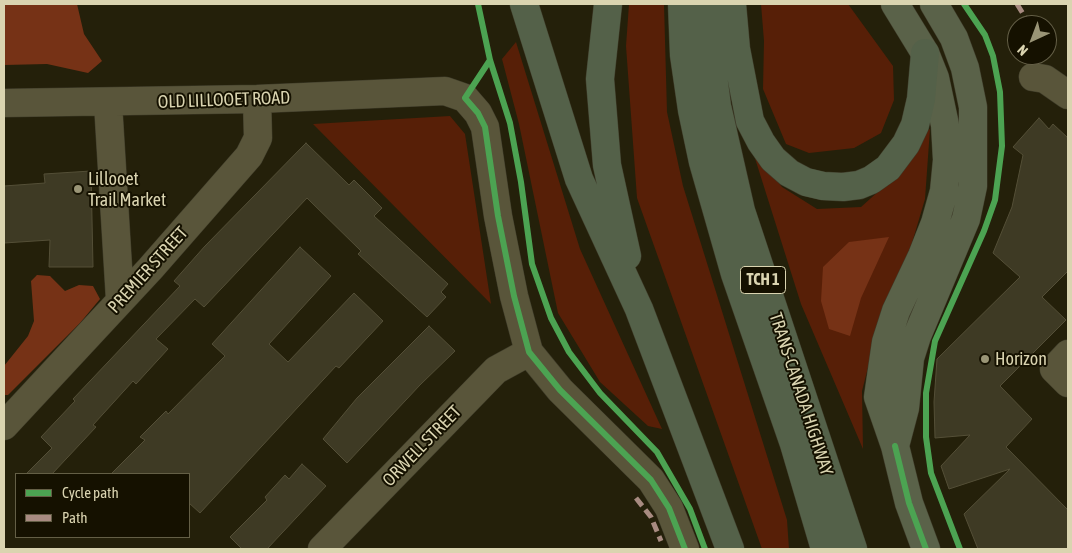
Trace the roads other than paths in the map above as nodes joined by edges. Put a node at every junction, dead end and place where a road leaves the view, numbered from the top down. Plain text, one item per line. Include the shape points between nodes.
1 (524, 4) edge
2 (608, 4) edge
3 (682, 4) edge
4 (707, 4) edge
5 (732, 4) edge
6 (895, 4) edge
7 (934, 4) edge
8 (925, 53) junction
9 (1033, 77) dead end
10 (1068, 95) edge
11 (257, 99) junction
12 (4, 103) edge
13 (108, 103) junction
14 (120, 300) junction
15 (639, 309) junction
16 (529, 352) junction
17 (1068, 354) edge
18 (1068, 383) edge
19 (4, 426) edge
20 (895, 446) junction
21 (832, 485) junction
22 (322, 549) edge
23 (685, 549) edge
24 (730, 549) edge
25 (824, 549) edge
26 (853, 549) edge
27 (858, 549) edge
28 (926, 549) edge

1 - 15 highway via 579,179
2 - 15 highway via 600,78 607,164
3 - 25 highway, TRANS-CANADA HIGHWAY / TCH 1 via 684,55 702,162 734,274 794,444
4 - 21 highway, TRANS-CANADA HIGHWAY / TCH 1 via 717,106 727,157 756,257
5 - 8 highway via 736,49 750,121 773,159 806,182 833,187 859,185 888,168 915,126
6 - 8 main road
7 - 20 main road via 954,38 965,68 973,107 973,186 966,219 916,336 910,358 905,408
8 - 20 main road via 941,100 947,160 944,191 935,222 886,342 878,397
9 - 10 street via 1045,79
11 - 13 street, OLD LILLOOET ROAD
11 - 14 street, PREMIER STREET via 260,128 255,148
11 - 16 street, OLD LILLOOET ROAD via 445,91 464,98 472,105 485,127 498,216
12 - 13 street, OLD LILLOOET ROAD
13 - 14 street
14 - 19 street, PREMIER STREET
15 - 24 highway
16 - 22 street, ORWELL STREET via 496,370
16 - 23 street via 560,390 651,480 669,508
17 - 18 street via 1054,369
20 - 28 main road via 909,503
21 - 26 highway, TRANS-CANADA HIGHWAY / TCH 1
21 - 27 highway

